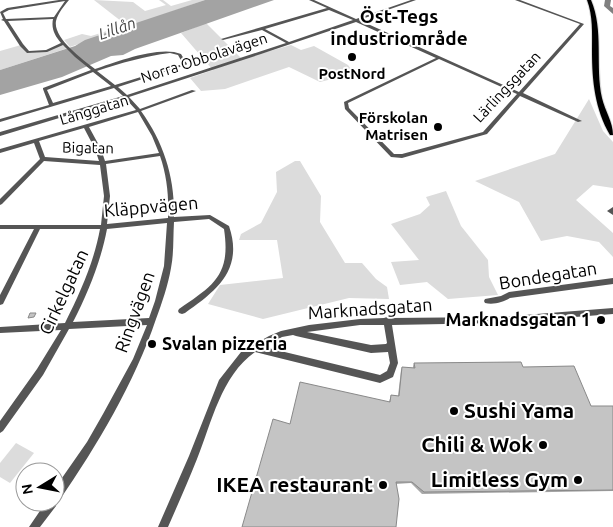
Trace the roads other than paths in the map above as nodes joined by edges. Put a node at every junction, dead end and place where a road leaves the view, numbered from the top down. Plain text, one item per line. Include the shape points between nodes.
1 (66, 0) edge
2 (311, 0) edge
3 (399, 0) edge
4 (414, 0) edge
5 (517, 0) edge
6 (591, 0) edge
7 (406, 3) junction
8 (328, 9) junction
9 (55, 18) junction
10 (3, 20) edge
11 (356, 21) junction
12 (262, 29) junction
13 (223, 39) dead end
14 (64, 44) junction
15 (288, 44) junction
16 (439, 58) junction
17 (96, 70) junction
18 (114, 87) junction
19 (194, 91) dead end
20 (519, 94) junction
21 (127, 97) junction
22 (51, 106) junction
23 (137, 111) junction
24 (0, 121) edge
25 (580, 121) dead end
26 (613, 125) edge
27 (86, 126) junction
28 (1, 132) edge
29 (613, 133) edge
30 (36, 141) junction
31 (0, 151) edge
32 (162, 154) junction
33 (42, 159) junction
34 (103, 163) junction
35 (0, 203) edge
36 (613, 209) edge
37 (613, 213) edge
38 (171, 220) junction
39 (38, 226) junction
40 (0, 227) edge
41 (103, 227) junction
42 (613, 281) edge
43 (488, 301) dead end
44 (0, 302) edge
45 (182, 311) dead end
46 (611, 312) edge
47 (387, 320) junction
48 (152, 321) junction
49 (68, 327) junction
50 (0, 330) edge
51 (291, 332) junction
52 (391, 344) junction
53 (254, 348) junction
54 (0, 428) edge
55 (65, 484) edge
56 (45, 512) edge
57 (34, 527) edge
58 (162, 527) edge

1 - 9 street
1 - 10 street via 4,11 1,13
2 - 8 street
3 - 7 street
4 - 7 street, Norra Obbolavägen
5 - 20 street, Lärlingsgatan via 582,22
6 - 26 highway via 598,15 600,88
6 - 29 highway via 596,91
7 - 11 street, Norra Obbolavägen
8 - 11 street
8 - 12 street
9 - 10 street
9 - 14 street via 55,31
10 - 14 street via 28,52 47,51
11 - 15 street, Norra Obbolavägen
11 - 16 street
12 - 13 street
12 - 15 street
14 - 17 street, Ringvägen
15 - 21 street, Norra Obbolavägen
16 - 20 street
16 - 20 street, Lärlingsgatan via 346,102 347,108 392,156 485,133
17 - 18 street, Ringvägen
17 - 18 street via 154,54 177,53 185,64
17 - 22 street via 45,89
18 - 21 street, Ringvägen
18 - 22 street
19 - 23 street, Långgatan
20 - 25 street
21 - 23 street, Ringvägen
21 - 28 street, Norra Obbolavägen
22 - 24 street
23 - 27 street, Långgatan
23 - 32 street, Ringvägen
27 - 30 street, Långgatan
27 - 34 street, Cirkelgatan
30 - 31 street, Långgatan
30 - 33 street
32 - 34 street, Bigatan
32 - 38 street, Ringvägen via 172,200
33 - 34 street, Bigatan
33 - 35 street
34 - 41 street, Cirkelgatan via 107,201
36 - 37 street via 610,211
38 - 41 street, Kläppvägen
38 - 45 street, Kläppvägen via 210,217 227,228 229,236 228,263 219,283
38 - 48 street, Ringvägen via 168,269
39 - 40 street, Kläppvägen
39 - 41 street, Kläppvägen
39 - 44 street
41 - 49 street, Cirkelgatan via 102,244
42 - 43 street, Bondegatan via 508,294
46 - 47 street, Marknadsgatan via 498,320
47 - 51 street, Marknadsgatan
47 - 52 street
48 - 49 street
48 - 55 street, Ringvägen via 126,380
49 - 50 street
49 - 54 street, Cirkelgatan
51 - 52 street via 371,349 388,348
51 - 53 street, Marknadsgatan
52 - 53 street via 392,371 380,379
53 - 58 street, Marknadsgatan via 235,364 222,383
56 - 57 street

